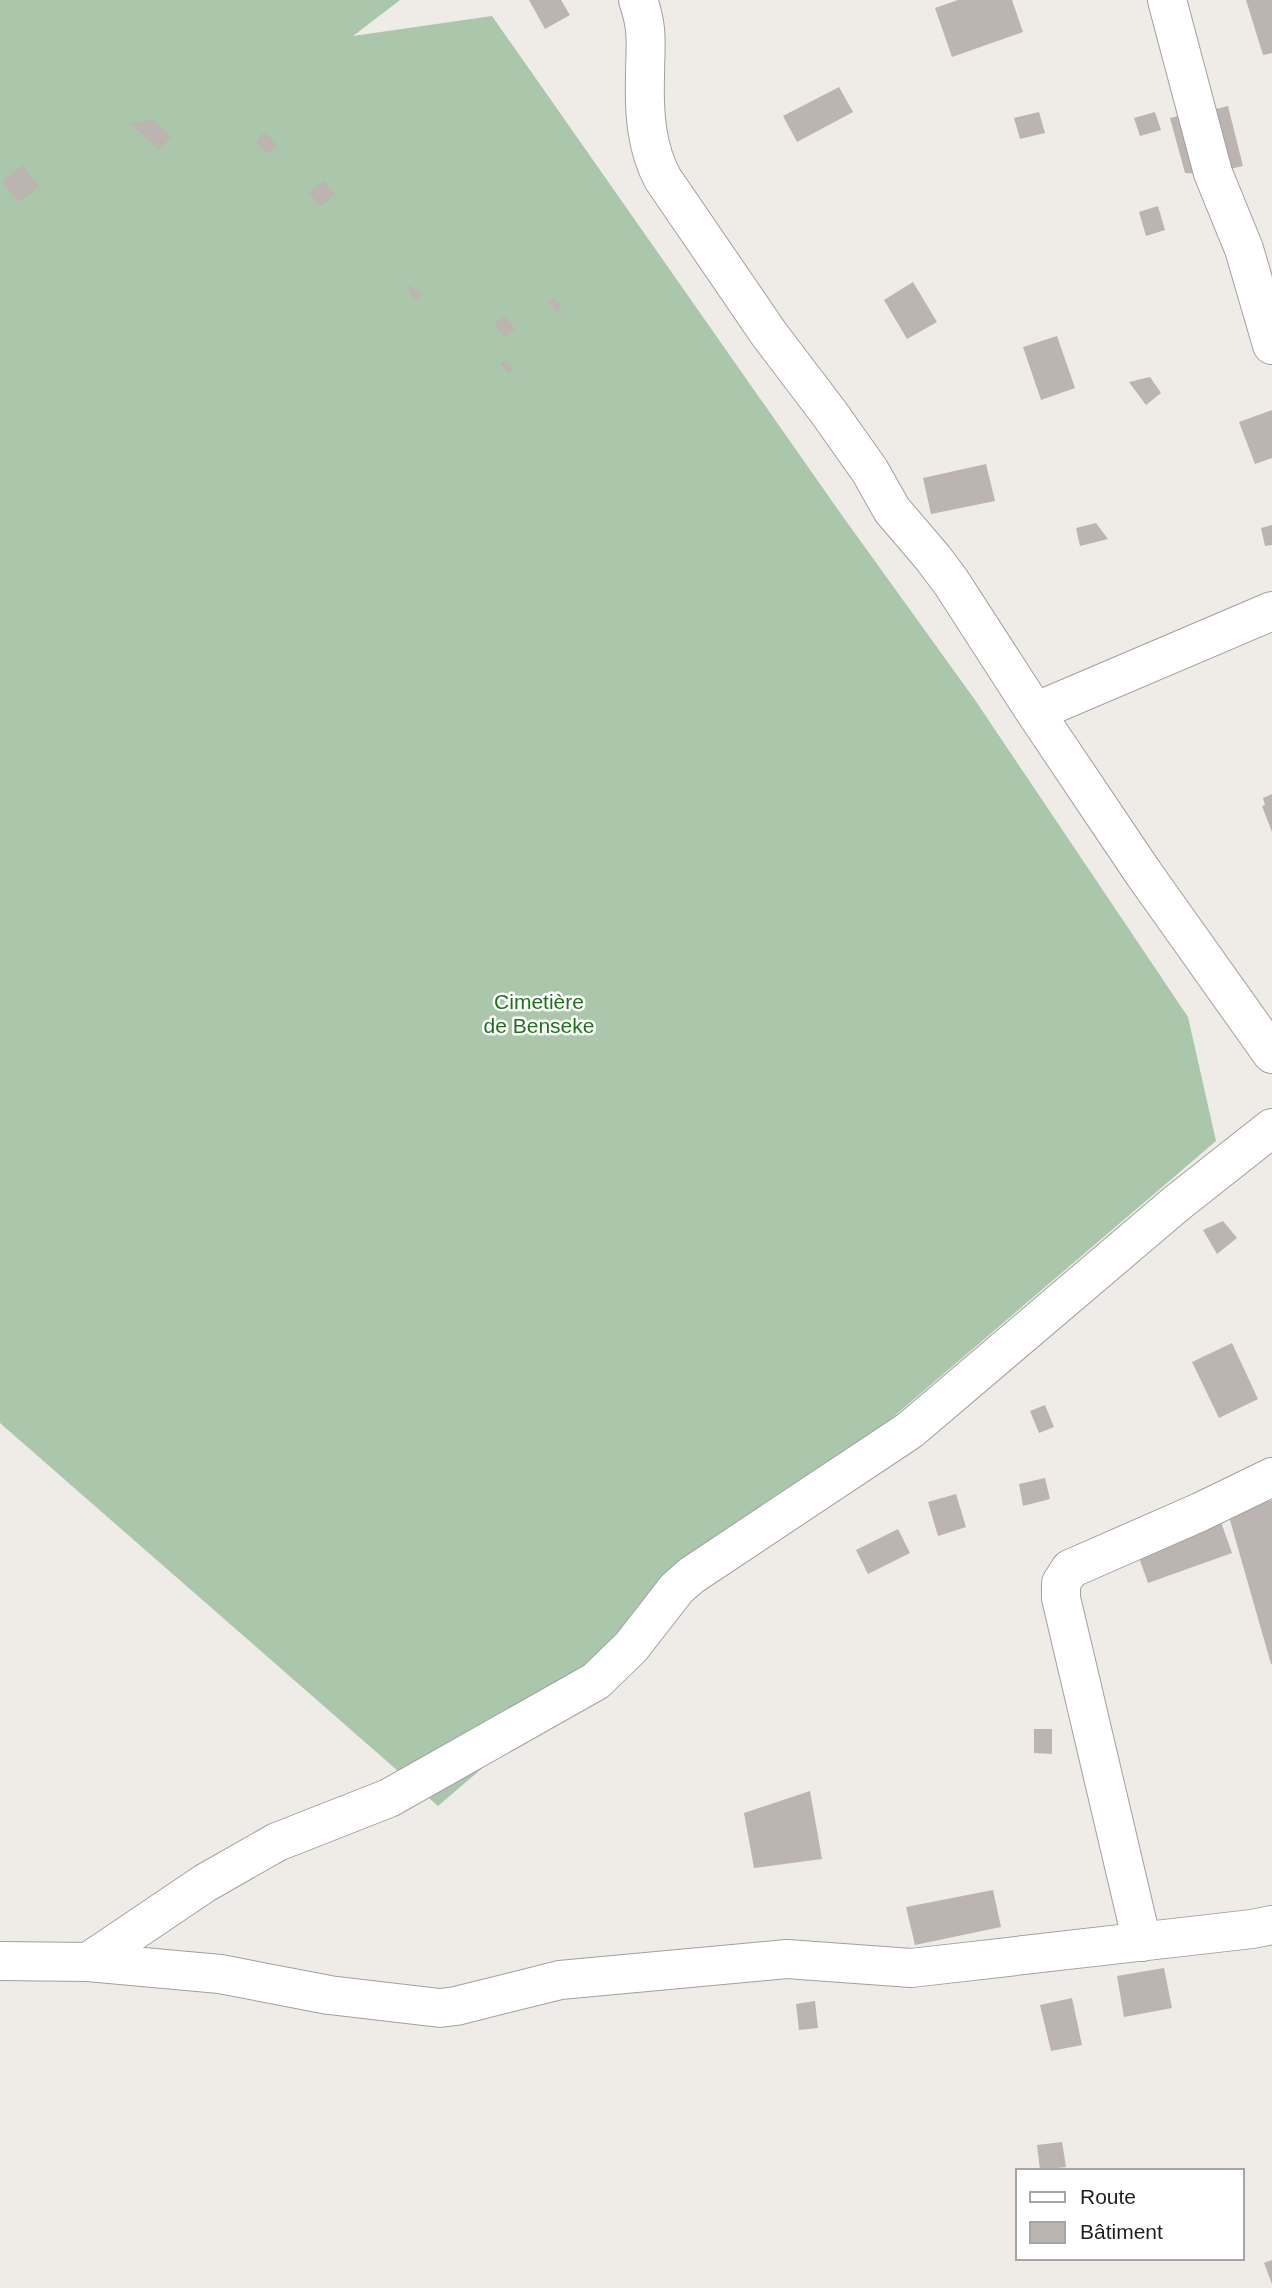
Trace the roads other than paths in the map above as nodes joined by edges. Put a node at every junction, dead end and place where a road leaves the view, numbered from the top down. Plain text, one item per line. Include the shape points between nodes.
1 (638, 0) edge
2 (1167, 0) edge
3 (1258, 243) edge
4 (1272, 345) edge
5 (1272, 611) edge
6 (1035, 712) junction
7 (1272, 1054) edge
8 (1272, 1128) edge
9 (1272, 1477) edge
10 (1272, 1925) edge
11 (1142, 1941) junction
12 (0, 1961) edge
13 (88, 1962) junction

1 - 6 street via 646,31 648,140 654,163 769,334 870,471 892,510 951,582
2 - 3 street via 1213,173
3 - 4 street
5 - 6 street
6 - 7 street
8 - 13 street via 910,1430 692,1575 596,1681 389,1798 276,1842 205,1883
9 - 11 street via 1070,1569 1061,1583
10 - 11 street
11 - 13 street via 911,1969 788,1959 561,1980 440,2008 329,1995 220,1974
12 - 13 street

